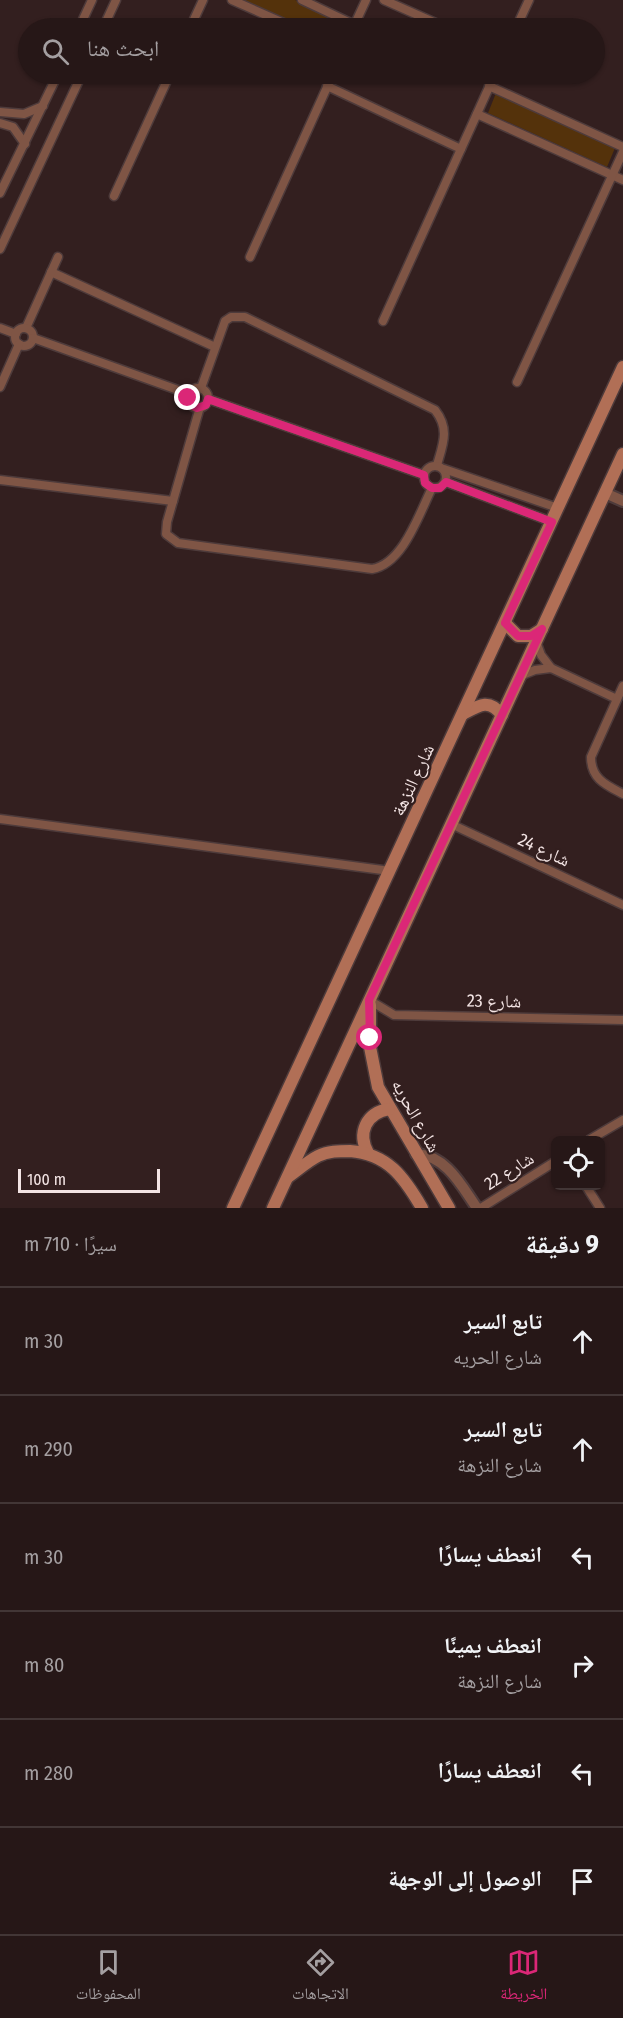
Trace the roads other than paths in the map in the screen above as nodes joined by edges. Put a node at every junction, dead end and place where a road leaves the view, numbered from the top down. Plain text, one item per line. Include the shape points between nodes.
1 (92, 0) edge
2 (117, 0) edge
3 (203, 0) edge
4 (232, 0) edge
5 (302, 0) edge
6 (366, 0) edge
7 (384, 0) edge
8 (529, 0) edge
9 (84, 18) edge
10 (108, 18) edge
11 (195, 18) edge
12 (272, 18) edge
13 (337, 18) edge
14 (358, 18) edge
15 (424, 18) edge
16 (521, 18) edge
17 (53, 84) edge
18 (77, 84) edge
19 (165, 84) edge
20 (327, 86) joint
21 (489, 86) joint
22 (44, 105) junction
23 (0, 112) edge
24 (12, 114) junction
25 (477, 114) junction
26 (4, 124) edge
27 (26, 144) junction
28 (623, 147) edge
29 (461, 149) junction
30 (623, 152) edge
31 (612, 176) junction
32 (623, 180) edge
33 (0, 193) edge
34 (114, 196) dead end
35 (0, 249) edge
36 (58, 257) dead end
37 (250, 257) dead end
38 (51, 272) junction
39 (383, 321) dead end
40 (0, 328) edge
41 (26, 328) junction
42 (16, 334) junction
43 (33, 338) junction
44 (19, 344) junction
45 (215, 347) junction
46 (623, 367) edge
47 (517, 382) dead end
48 (0, 387) edge
49 (201, 388) junction
50 (189, 394) junction
51 (208, 399) junction
52 (200, 408) junction
53 (623, 454) edge
54 (440, 467) junction
55 (424, 475) junction
56 (618, 478) edge
57 (0, 480) edge
58 (446, 482) junction
59 (432, 488) junction
60 (605, 493) junction
61 (173, 501) junction
62 (623, 501) edge
63 (558, 508) junction
64 (552, 522) junction
65 (505, 623) junction
66 (539, 635) junction
67 (551, 668) junction
68 (520, 676) junction
69 (623, 686) edge
70 (617, 699) junction
71 (463, 714) junction
72 (502, 715) junction
73 (623, 794) edge
74 (0, 819) edge
75 (451, 824) junction
76 (390, 872) junction
77 (623, 905) edge
78 (369, 1000) junction
79 (623, 1020) edge
80 (389, 1109) junction
81 (623, 1120) edge
82 (596, 1136) edge
83 (368, 1153) junction
84 (416, 1154) junction
85 (551, 1163) edge
86 (287, 1177) junction
87 (589, 1190) edge
88 (233, 1208) edge
89 (273, 1208) edge
90 (422, 1208) edge
91 (449, 1208) edge
92 (479, 1208) edge
93 (600, 1208) edge

1 - 9 street
2 - 10 street
3 - 11 street
4 - 12 street
5 - 13 street
6 - 14 street
7 - 15 street
8 - 16 street
17 - 22 street
18 - 35 street
19 - 34 street
20 - 29 street
20 - 37 street
21 - 25 street
21 - 28 street
22 - 24 street via 29,113
22 - 27 street
23 - 24 street
24 - 26 street via 14,120
25 - 29 street
25 - 31 street
26 - 27 street via 18,130
27 - 33 street
29 - 39 street
30 - 31 street
31 - 32 street
31 - 47 street
36 - 38 street
38 - 41 street
38 - 45 street
40 - 42 street
41 - 42 street
41 - 43 street
42 - 44 street
43 - 44 street via 27,345
43 - 50 street
44 - 48 street
45 - 49 street
45 - 54 street via 225,321 245,317 427,404 442,418 445,428
46 - 63 main road, شارع النزهة
49 - 50 street
49 - 51 street
50 - 52 street via 190,404
51 - 52 street
51 - 55 street
52 - 61 street
53 - 56 main road
54 - 55 street via 428,468
54 - 58 street
54 - 63 street
55 - 59 street via 425,483
56 - 60 main road
57 - 61 street
58 - 59 street via 440,488
58 - 64 street
59 - 61 street via 398,554 385,566 372,569 178,543 166,534
60 - 62 street
60 - 66 main road
63 - 64 main road, شارع النزهة
64 - 65 main road, شارع النزهة
65 - 66 main road via 518,636
65 - 71 main road, شارع النزهة
66 - 67 street via 541,655
66 - 68 main road
67 - 68 street
67 - 70 street
68 - 72 main road
69 - 70 street
70 - 73 street via 591,764 600,781
71 - 72 main road via 484,703 494,705
71 - 76 main road, شارع النزهة
72 - 75 main road
74 - 76 street
75 - 77 street, شارع 24
75 - 78 main road
76 - 88 main road, شارع النزهة
78 - 79 street, شارع 23 via 403,1015
78 - 80 main road, شارع الحريه via 373,1067
78 - 86 main road
80 - 83 main road via 367,1121 363,1134
80 - 84 main road, شارع الحريه
81 - 82 street
83 - 86 main road via 335,1150 319,1155
83 - 90 main road via 391,1166
84 - 91 main road, شارع الحريه
84 - 92 street via 430,1155 447,1166
85 - 92 street, شارع 22
86 - 89 main road
87 - 93 street

